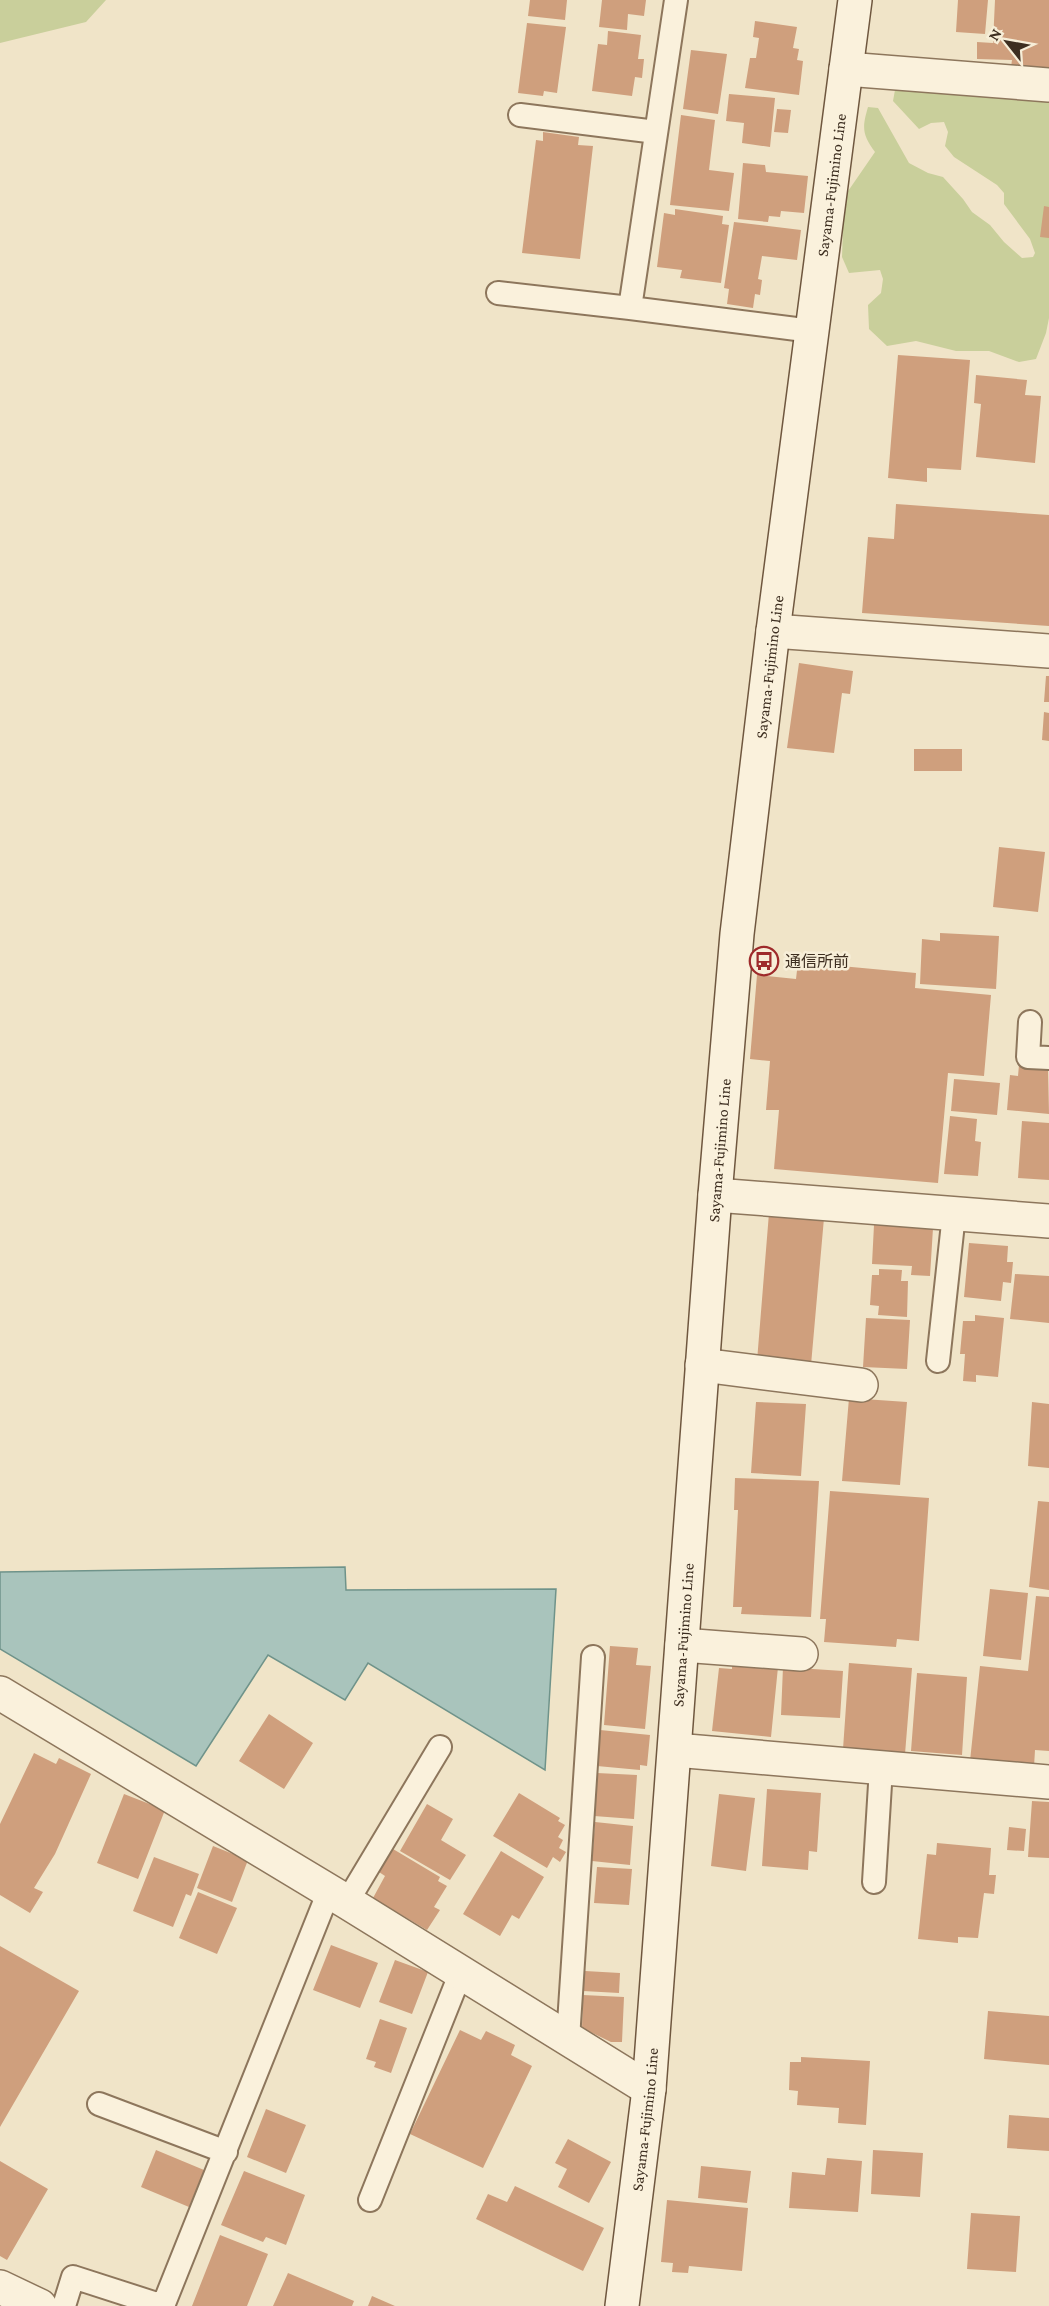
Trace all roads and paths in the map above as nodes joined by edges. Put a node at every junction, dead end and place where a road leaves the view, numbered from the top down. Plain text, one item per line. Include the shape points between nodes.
1 (676, 0) edge
2 (855, 0) edge
3 (846, 69) junction
4 (1049, 85) edge
5 (520, 115) dead end
6 (656, 132) junction
7 (498, 293) dead end
8 (630, 308) junction
9 (812, 331) junction
10 (773, 631) junction
11 (1049, 651) edge
12 (1030, 1022) dead end
13 (1049, 1058) edge
14 (715, 1195) junction
15 (954, 1214) junction
16 (1049, 1221) edge
17 (938, 1361) dead end
18 (702, 1365) junction
19 (861, 1384) dead end
20 (682, 1645) junction
21 (801, 1654) dead end
22 (593, 1657) dead end
23 (0, 1693) edge
24 (440, 1747) dead end
25 (675, 1750) junction
26 (881, 1768) junction
27 (1049, 1782) edge
28 (874, 1882) dead end
29 (338, 1896) junction
30 (461, 1972) junction
31 (568, 2038) junction
32 (650, 2089) junction
33 (99, 2104) dead end
34 (226, 2152) junction
35 (370, 2200) dead end
36 (0, 2287) edge
37 (40, 2306) edge
38 (64, 2306) edge
39 (163, 2306) edge
40 (622, 2306) edge

1 - 6 lane
2 - 3 main road, Sayama-Fujimino Line
3 - 4 main road
3 - 9 main road, Sayama-Fujimino Line
5 - 6 lane
6 - 8 lane
7 - 8 lane
8 - 9 lane
9 - 10 main road, Sayama-Fujimino Line
10 - 11 main road
10 - 14 main road, Sayama-Fujimino Line via 736,934
12 - 13 lane via 1028,1057
14 - 15 main road
14 - 18 main road, Sayama-Fujimino Line
15 - 16 main road
15 - 17 lane
18 - 19 main road
18 - 20 main road, Sayama-Fujimino Line
20 - 21 main road
20 - 25 main road, Sayama-Fujimino Line
22 - 31 lane
23 - 29 main road
24 - 29 lane
25 - 26 main road
25 - 32 main road, Sayama-Fujimino Line
26 - 27 main road
26 - 28 lane
29 - 30 main road
29 - 34 lane
30 - 31 main road
30 - 35 lane
31 - 32 main road
32 - 40 main road, Sayama-Fujimino Line
33 - 34 lane
34 - 39 lane
36 - 37 main road
38 - 39 lane via 73,2277

